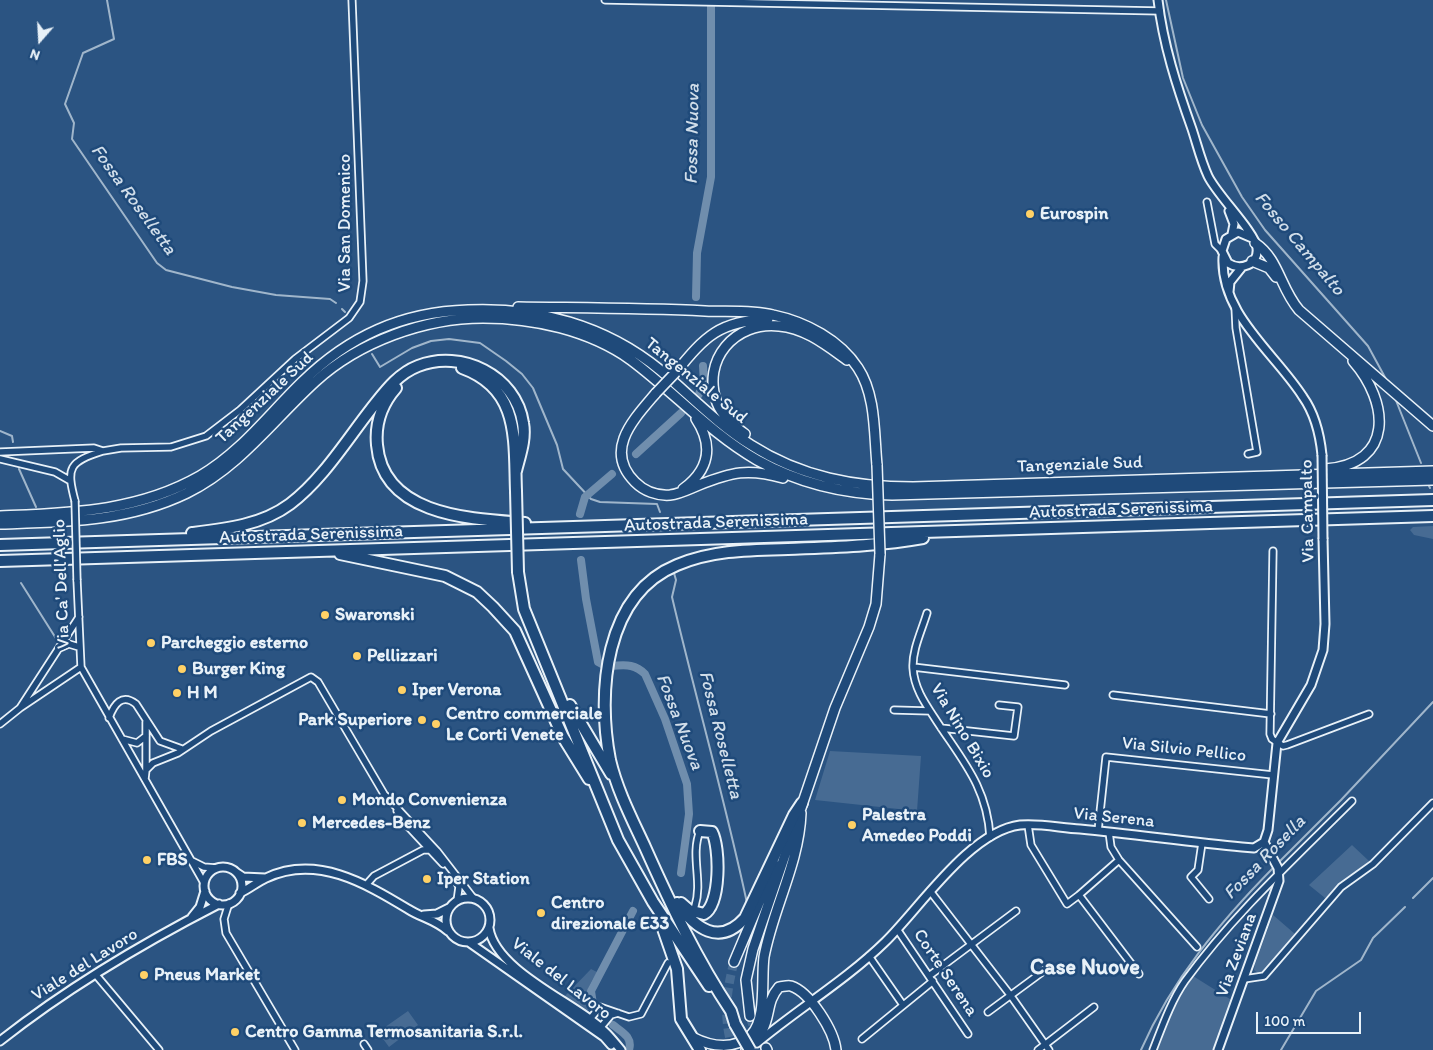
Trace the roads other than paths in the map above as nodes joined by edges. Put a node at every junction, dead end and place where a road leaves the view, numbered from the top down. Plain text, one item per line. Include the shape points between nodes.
1 (352, 0) edge
2 (605, 0) edge
3 (1158, 0) edge
4 (1160, 11) junction
5 (1207, 202) dead end
6 (1227, 206) junction
7 (1232, 234) junction
8 (1254, 241) junction
9 (1222, 254) junction
10 (1252, 262) junction
11 (1242, 267) junction
12 (1281, 282) junction
13 (1229, 294) junction
14 (1235, 307) junction
15 (470, 310) junction
16 (803, 325) junction
17 (1343, 349) junction
18 (859, 369) junction
19 (688, 408) junction
20 (1433, 426) edge
21 (103, 451) junction
22 (0, 452) edge
23 (1248, 454) dead end
24 (0, 459) edge
25 (787, 464) junction
26 (516, 471) junction
27 (1433, 471) edge
28 (1263, 476) junction
29 (69, 480) junction
30 (1433, 480) edge
31 (818, 486) junction
32 (671, 495) junction
33 (1433, 500) edge
34 (0, 516) edge
35 (1433, 516) edge
36 (0, 524) edge
37 (576, 528) junction
38 (945, 532) junction
39 (143, 540) junction
40 (0, 545) edge
41 (327, 551) junction
42 (1273, 551) dead end
43 (0, 561) edge
44 (927, 613) dead end
45 (79, 617) junction
46 (79, 647) junction
47 (59, 648) junction
48 (547, 665) junction
49 (81, 667) junction
50 (913, 667) junction
51 (1064, 685) dead end
52 (1113, 695) dead end
53 (999, 705) dead end
54 (20, 708) junction
55 (894, 710) dead end
56 (930, 711) junction
57 (1271, 714) junction
58 (1369, 714) dead end
59 (110, 718) junction
60 (146, 722) junction
61 (0, 724) edge
62 (941, 728) junction
63 (146, 736) junction
64 (122, 739) junction
65 (1277, 743) junction
66 (182, 749) junction
67 (146, 770) junction
68 (1273, 775) junction
69 (144, 779) junction
70 (618, 786) junction
71 (600, 799) junction
72 (1352, 801) dead end
73 (802, 803) junction
74 (1433, 803) edge
75 (394, 804) junction
76 (1028, 825) junction
77 (700, 831) joint
78 (1098, 831) junction
79 (1109, 832) junction
80 (990, 837) junction
81 (1264, 842) junction
82 (1202, 843) junction
83 (430, 850) junction
84 (188, 859) junction
85 (1119, 860) junction
86 (216, 868) junction
87 (1278, 871) junction
88 (237, 874) junction
89 (265, 878) junction
90 (204, 883) junction
91 (661, 883) junction
92 (366, 885) junction
93 (205, 891) junction
94 (930, 891) junction
95 (240, 894) junction
96 (1079, 895) junction
97 (474, 899) junction
98 (1210, 899) dead end
99 (457, 900) junction
100 (653, 902) junction
101 (229, 903) junction
102 (219, 904) junction
103 (695, 906) dead end
104 (449, 908) junction
105 (1016, 911) dead end
106 (421, 915) junction
107 (190, 919) junction
108 (489, 928) junction
109 (897, 929) junction
110 (448, 931) junction
111 (470, 943) junction
112 (972, 945) junction
113 (1198, 947) dead end
114 (869, 956) junction
115 (734, 962) tunnel mouth
116 (668, 964) dead end
117 (1045, 970) dead end
118 (1139, 974) dead end
119 (96, 975) junction
120 (931, 979) junction
121 (1244, 979) junction
122 (1011, 996) junction
123 (810, 1002) junction
124 (903, 1005) junction
125 (1094, 1007) dead end
126 (988, 1012) dead end
127 (618, 1014) junction
128 (750, 1016) tunnel mouth
129 (590, 1019) junction
130 (735, 1024) junction
131 (600, 1027) junction
132 (968, 1034) dead end
133 (692, 1037) junction
134 (862, 1039) dead end
135 (0, 1041) edge
136 (364, 1044) dead end
137 (1047, 1047) edge
138 (159, 1050) edge
139 (295, 1050) edge
140 (368, 1050) edge
141 (616, 1050) edge
142 (621, 1050) edge
143 (700, 1050) edge
144 (748, 1050) edge
145 (836, 1050) edge
146 (1038, 1050) edge
147 (1153, 1050) edge
148 (1218, 1050) edge

1 - 21 street, Via San Domenico via 360,165 363,280 360,302 349,318 295,359 240,410 206,436 171,447
2 - 4 street
3 - 4 street
4 - 6 street via 1172,69 1203,163
5 - 9 street via 1215,244
6 - 7 street via 1234,224
6 - 8 street
7 - 8 street via 1242,233
7 - 9 street via 1224,241
8 - 10 street via 1257,253
8 - 12 highway via 1271,257
9 - 11 street via 1231,265
9 - 13 street, Via Campalto via 1222,272
10 - 11 street
10 - 12 highway via 1269,268
11 - 13 street via 1230,282
12 - 17 highway via 1288,298 1299,310
13 - 14 street, Via Campalto
14 - 23 street via 1257,452
14 - 65 street, Via Campalto, bridge via 1304,397 1316,424 1322,455 1326,624 1323,650 1310,685
15 - 16 highway via 507,307 772,314
15 - 25 highway, Tangenziale Sud via 549,316 594,329 636,351 738,437
15 - 34 highway, Tangenziale Sud via 441,311 401,319 344,348 302,382 242,444 201,475 175,489 146,500 94,511
16 - 18 highway via 830,339
16 - 32 highway, bridge via 767,318 735,322 700,342 626,431 622,459 628,472 640,486 656,494
17 - 20 highway
17 - 28 highway via 1359,368 1381,414 1378,432 1368,454 1343,467
18 - 25 highway via 815,338 778,326 741,332 727,343 718,355 714,374 717,403 737,429
18 - 73 highway, bridge via 869,392 877,465 880,554 876,604 838,699
19 - 31 highway, Tangenziale Sud via 756,459
19 - 32 highway via 706,436 706,458 685,488
19 - 36 highway, Tangenziale Sud via 629,359 594,340 564,329 518,320 446,321 412,329 350,356 316,381 245,453 189,492 140,512 111,518
21 - 22 street, Via San Domenico via 94,448
21 - 29 street via 74,466
24 - 29 street via 55,472
25 - 28 highway, Tangenziale Sud via 824,478 890,487
26 - 37 highway via 511,415 504,400 489,383 473,372 446,366 421,371 401,383 384,404 376,434 381,463 390,479 419,504 463,517
26 - 39 highway via 524,425 512,394 495,376 480,368 463,363 432,362 416,366 395,380 315,480 290,504 264,519 246,524
26 - 48 highway, bridge via 518,572 524,608
27 - 28 highway, Tangenziale Sud
29 - 45 street, Via Ca' Dell'Aglio, bridge via 75,501
30 - 31 highway, Tangenziale Sud via 892,496
31 - 32 highway via 766,473 741,471
33 - 37 highway, Autostrada Serenissima
35 - 38 highway, Autostrada Serenissima
37 - 39 highway, Autostrada Serenissima
38 - 41 highway, Autostrada Serenissima
38 - 70 highway via 860,546 734,551 703,556 676,565 657,576 630,602 618,626 609,665 604,712 610,760
39 - 40 highway, Autostrada Serenissima
41 - 43 highway, Autostrada Serenissima
41 - 71 highway via 445,576 477,592 515,631 563,737
42 - 57 street
44 - 50 street, Via Nino Bixio via 914,653
45 - 46 street, Via Ca' Dell'Aglio
45 - 47 street
46 - 47 street via 69,644
46 - 49 street, Via Ca' Dell'Aglio
47 - 54 street
48 - 70 highway
48 - 71 highway
49 - 54 street
49 - 59 street
50 - 51 street
50 - 56 street, Via Nino Bixio via 915,683
52 - 57 street
53 - 62 street via 1018,707 1014,736
54 - 61 street
55 - 56 street
56 - 62 street, Via Nino Bixio
57 - 65 street via 1270,734
58 - 65 street via 1296,742 1283,746
59 - 60 street via 117,702 123,699 136,704
59 - 64 street
60 - 63 street
60 - 66 street via 160,741
62 - 80 street, Via Nino Bixio via 980,789 988,813
63 - 64 street via 137,743
63 - 67 street
64 - 69 street
65 - 68 street
66 - 67 street via 153,763
66 - 75 street via 311,677 318,682 372,776
67 - 69 street
68 - 78 street, Via Silvio Pellico via 1106,757
68 - 81 street
69 - 84 street
70 - 91 highway
71 - 100 highway via 618,840
72 - 87 street
73 - 91 highway via 790,821 745,918 733,928 721,932 704,930 687,918
73 - 115 highway
73 - 128 highway via 748,968 746,992
73 - 133 highway via 800,837 768,939 760,1019 756,1029 741,1043 732,1046 710,1046
74 - 121 street via 1373,864 1341,887 1264,976
75 - 83 street via 402,820
75 - 97 street via 437,851
76 - 78 street, Via Serena
76 - 80 street, Via Serena via 1013,827
76 - 96 street via 1031,845 1067,904
77 - 91 highway via 712,832 717,841 716,894 709,911 699,914 689,910
77 - 103 street via 696,840 698,896
78 - 79 street, Via Serena
79 - 82 street, Via Serena
79 - 85 street via 1111,847
80 - 94 street, Via Serena via 981,841
81 - 82 street, Via Serena via 1254,848
81 - 87 street
82 - 98 street via 1198,870 1191,877
83 - 92 street via 424,850 374,876
83 - 99 street via 457,881 460,887
84 - 86 street via 204,867
84 - 90 street
85 - 96 street
85 - 113 street
86 - 88 street, Viale del Lavoro via 228,868
86 - 90 street
87 - 121 street, Via Zeviana via 1279,881
87 - 147 street via 1185,981
88 - 89 street, Viale del Lavoro via 253,879
88 - 95 street via 242,883
89 - 92 street, Viale del Lavoro via 292,870 314,869 336,873
89 - 95 street, Viale del Lavoro
90 - 93 street
91 - 130 highway via 731,1010
92 - 106 street, Viale del Lavoro
93 - 102 street via 213,902
93 - 107 street, Viale del Lavoro via 200,907
94 - 109 street, Via Serena
94 - 112 street
95 - 101 street, Viale del Lavoro
96 - 118 street
97 - 99 street
97 - 108 street, Viale del Lavoro via 486,908
99 - 104 street
100 - 130 highway
100 - 133 highway via 676,962 680,1019
101 - 102 street, Viale del Lavoro
101 - 139 street via 224,919 226,933
102 - 107 street, Viale del Lavoro
104 - 106 street via 437,914
104 - 110 street via 446,917
105 - 112 street
106 - 110 street, Viale del Lavoro
107 - 119 street, Viale del Lavoro
108 - 111 street via 482,938
108 - 129 street, Viale del Lavoro via 495,947 515,968
109 - 114 street, Via Serena
109 - 120 street, Corte Serena
110 - 111 street, Viale del Lavoro via 457,940
111 - 141 street, Viale del Lavoro via 604,1037
112 - 120 street
112 - 122 street
114 - 123 street, Via Serena
114 - 124 street
116 - 127 street via 640,1014 629,1017
117 - 122 street
119 - 135 street, Viale del Lavoro
119 - 138 street
120 - 124 street
120 - 132 street, Corte Serena
121 - 148 street, Via Zeviana
122 - 126 street
122 - 137 street
123 - 144 street, Via Serena
123 - 144 highway via 790,986 779,987 770,997 762,1032
123 - 145 highway via 832,1032
124 - 134 street
125 - 137 street
127 - 129 street via 600,1007
127 - 131 street via 611,1015
129 - 131 street, Viale del Lavoro
130 - 144 highway, bridge
131 - 142 street, Viale del Lavoro
133 - 143 highway
136 - 140 street
137 - 146 street

